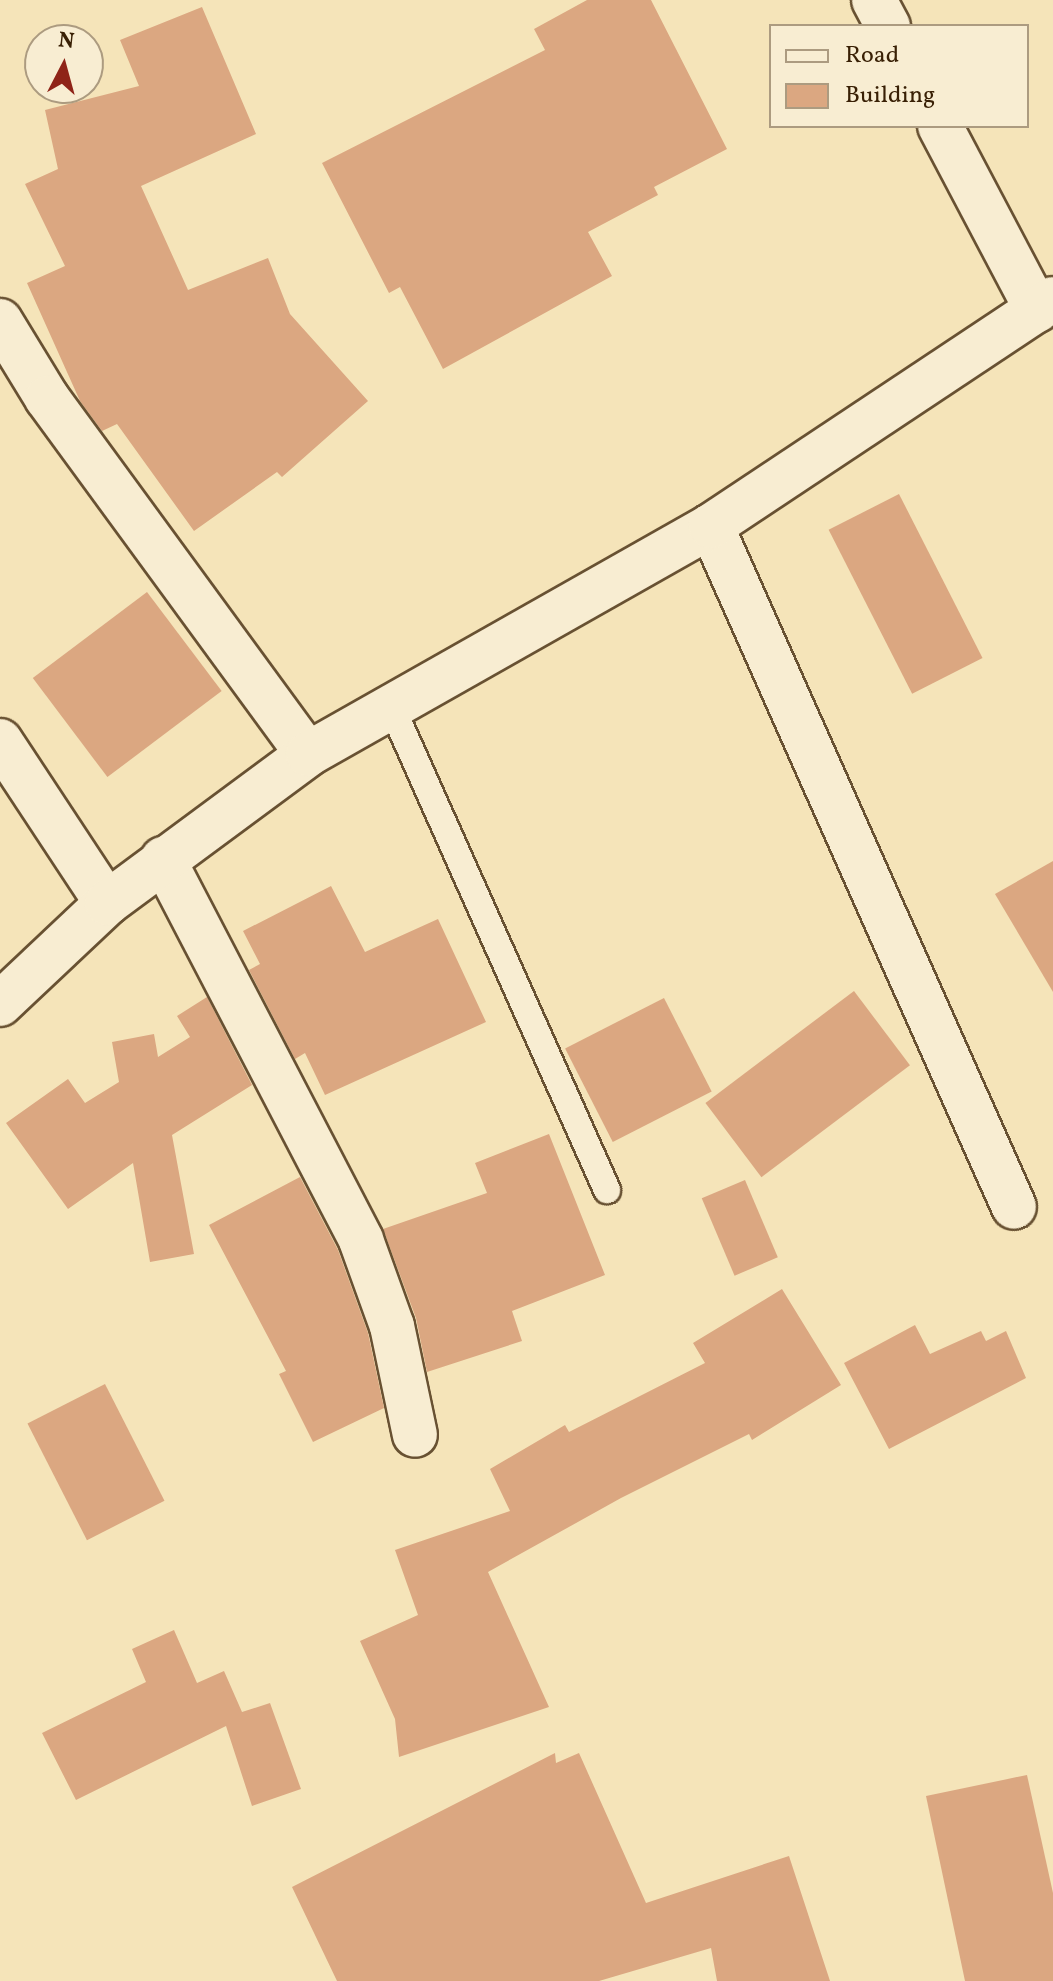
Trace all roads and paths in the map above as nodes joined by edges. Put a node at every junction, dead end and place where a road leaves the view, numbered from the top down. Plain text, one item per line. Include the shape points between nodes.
1 (874, 0) edge
2 (887, 24) edge
3 (941, 128) edge
4 (1045, 304) edge
5 (0, 321) edge
6 (711, 526) junction
7 (392, 708) junction
8 (0, 741) edge
9 (308, 754) junction
10 (0, 758) edge
11 (163, 859) junction
12 (107, 903) junction
13 (0, 1004) edge
14 (607, 1190) dead end
15 (1014, 1207) dead end
16 (415, 1435) dead end

1 - 2 street
3 - 4 street
4 - 6 street
5 - 9 street via 47,398
6 - 7 street
6 - 15 street
7 - 9 street
7 - 14 lane
8 - 12 street
9 - 11 street
10 - 12 street
11 - 12 street
11 - 16 street via 361,1240 392,1326
12 - 13 street

